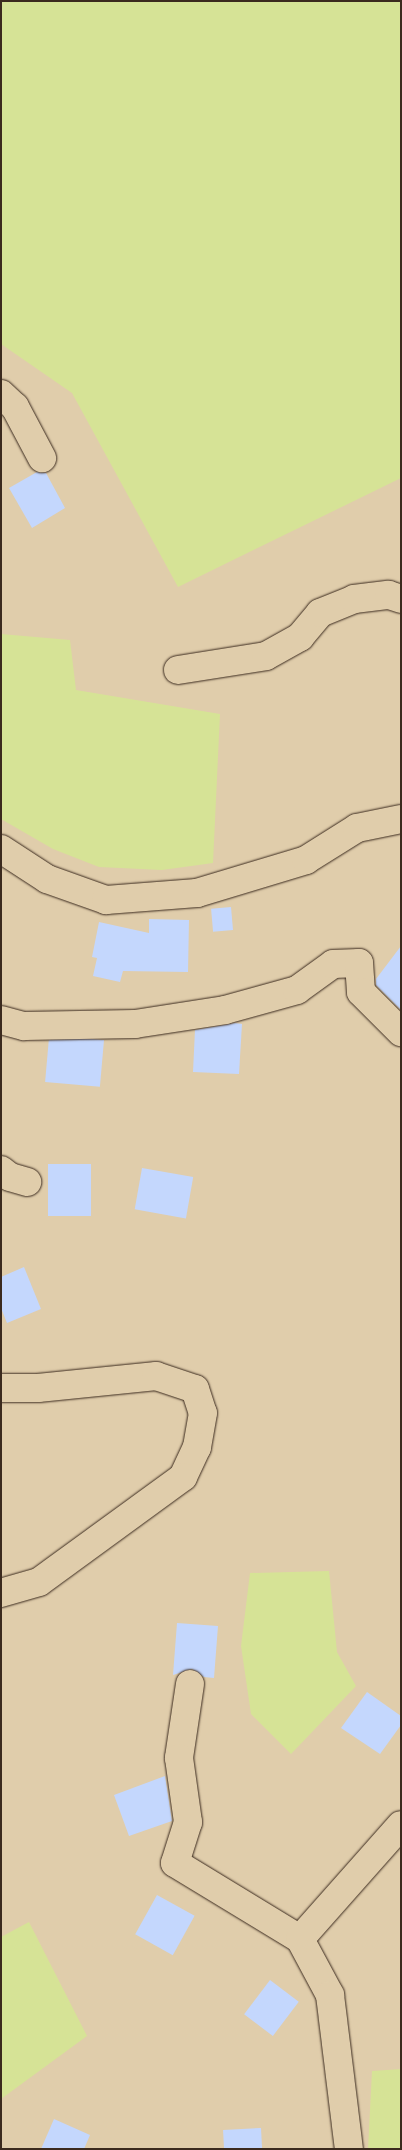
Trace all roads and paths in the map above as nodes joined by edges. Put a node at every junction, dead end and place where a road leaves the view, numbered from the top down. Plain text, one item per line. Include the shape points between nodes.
1 (1, 394) edge
2 (42, 458) dead end
3 (401, 599) edge
4 (178, 670) dead end
5 (401, 819) edge
6 (1, 849) edge
7 (1, 1020) edge
8 (401, 1032) edge
9 (1, 1170) edge
10 (27, 1182) dead end
11 (1, 1388) edge
12 (1, 1593) edge
13 (190, 1684) dead end
14 (401, 1824) edge
15 (300, 1939) junction
16 (349, 2149) edge

1 - 2 street via 15,407
3 - 4 street via 389,595 354,599 320,613 300,637 266,656
5 - 6 street via 357,828 306,860 197,894 106,900 47,880
7 - 8 street via 24,1026 135,1024 225,1010 297,990 333,964 359,963 361,992
9 - 10 street via 10,1177
11 - 12 street via 38,1388 156,1376 195,1389 203,1413 197,1447 183,1477 39,1582
13 - 15 street via 178,1758 188,1822 175,1863
14 - 15 street
15 - 16 street via 330,1995

